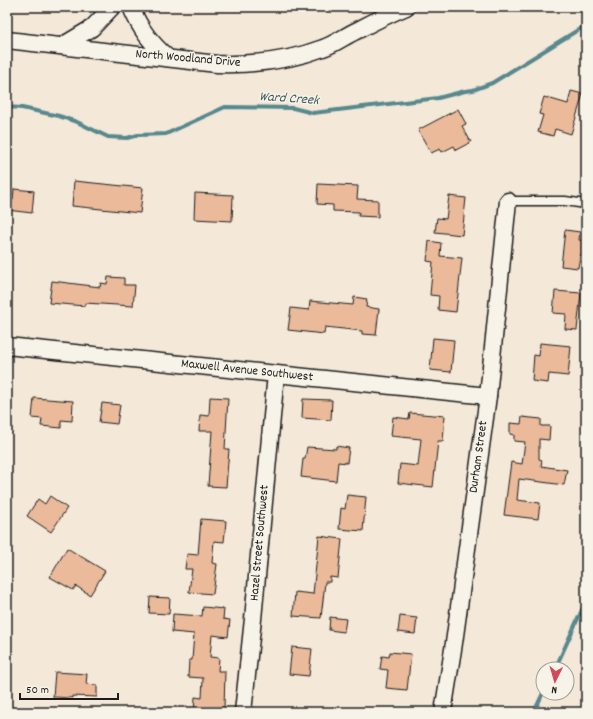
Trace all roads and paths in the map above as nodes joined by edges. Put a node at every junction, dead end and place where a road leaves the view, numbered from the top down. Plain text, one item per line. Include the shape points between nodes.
1 (112, 7) edge
2 (131, 7) edge
3 (406, 7) edge
4 (7, 40) edge
5 (62, 46) junction
6 (168, 58) junction
7 (508, 201) joint
8 (586, 204) edge
9 (7, 346) edge
10 (276, 374) junction
11 (488, 396) junction
12 (243, 712) edge
13 (443, 712) edge

1 - 5 street via 92,28
2 - 6 street via 147,37
3 - 6 street, North Woodland Drive via 324,48 266,62 217,64
4 - 5 street, North Woodland Drive
5 - 6 street, North Woodland Drive
7 - 8 lane
7 - 11 street, Durham Street
9 - 10 street, Maxwell Avenue Southwest
10 - 11 street, Maxwell Avenue Southwest
10 - 12 street, Hazel Street Southwest
11 - 13 street, Durham Street

